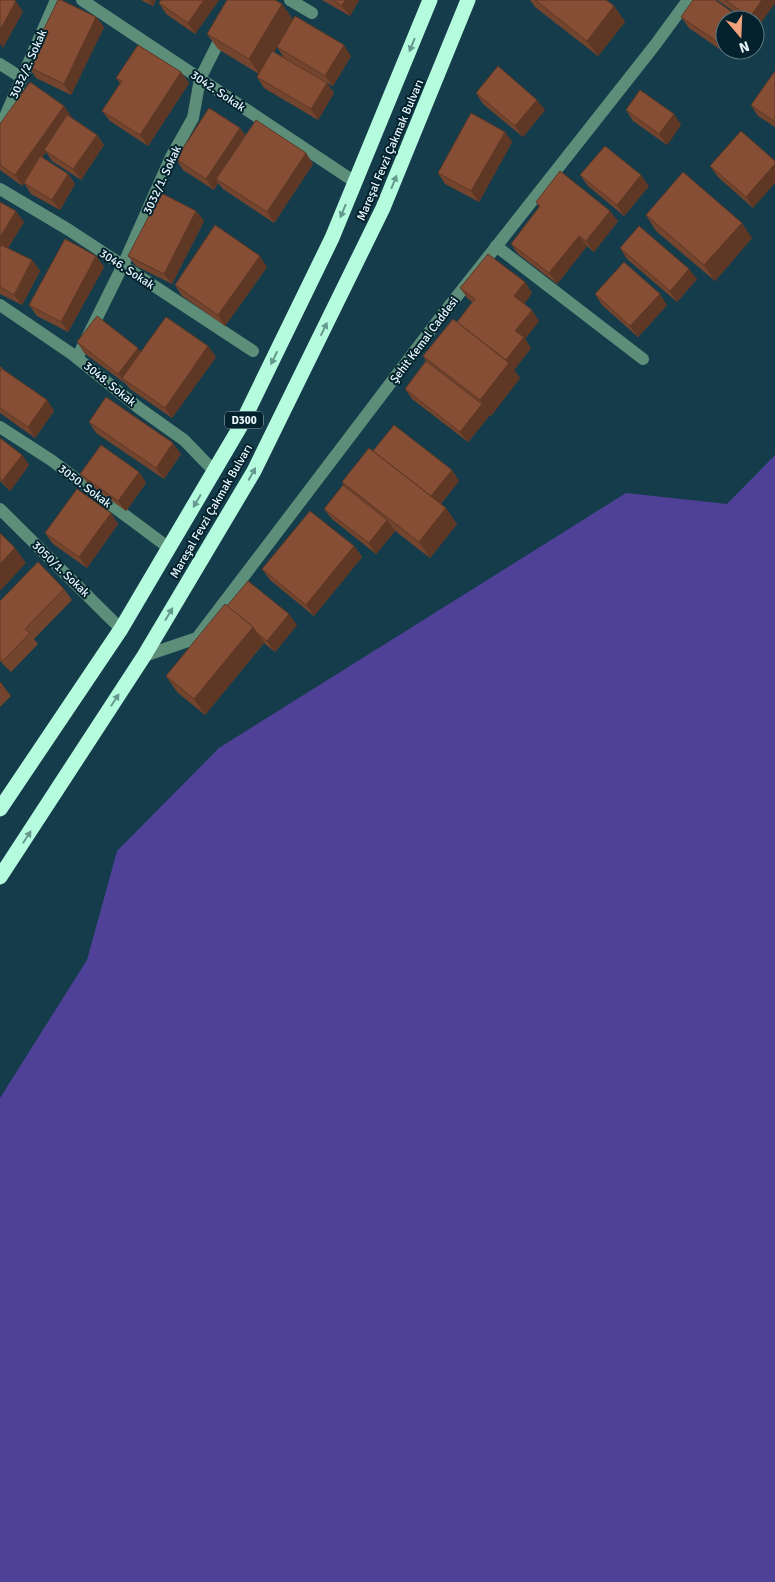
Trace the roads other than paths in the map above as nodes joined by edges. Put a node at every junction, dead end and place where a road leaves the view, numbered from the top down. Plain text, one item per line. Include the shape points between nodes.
1 (56, 0) edge
2 (82, 0) edge
3 (290, 0) edge
4 (430, 0) edge
5 (468, 0) edge
6 (688, 0) edge
7 (312, 13) dead end
8 (230, 18) edge
9 (0, 64) edge
10 (22, 78) junction
11 (200, 79) junction
12 (0, 128) edge
13 (355, 182) junction
14 (0, 189) edge
15 (496, 246) junction
16 (123, 266) junction
17 (0, 305) edge
18 (253, 351) dead end
19 (77, 358) junction
20 (643, 359) dead end
21 (0, 426) edge
22 (214, 471) junction
23 (0, 509) edge
24 (169, 548) junction
25 (121, 629) junction
26 (144, 656) junction
27 (0, 809) edge
28 (0, 878) edge

1 - 10 street, 3032/2. Sokak
2 - 11 street, 3042. Sokak
3 - 7 street
4 -> 13 highway, Mareşal Fevzi Çakmak Bulvarı / D300
26 -> 5 highway, Mareşal Fevzi Çakmak Bulvarı / D300 via 254,471 383,208
6 - 15 street, Şehit Kemal Caddesi
8 - 11 street, 3032/1. Sokak
9 - 10 street
10 - 12 street, 3032/2. Sokak
11 - 13 street, 3042. Sokak
11 - 16 street, 3032/1. Sokak via 193,118
13 -> 22 highway, Mareşal Fevzi Çakmak Bulvarı / D300 via 332,238 258,391
14 - 16 street, 3046. Sokak
15 - 20 street
15 - 26 street, Şehit Kemal Caddesi via 197,638
16 - 18 street, 3046. Sokak
16 - 19 street, 3032/1. Sokak
17 - 19 street, 3048. Sokak
19 - 22 street, 3048. Sokak via 184,440
21 - 24 street, 3050. Sokak
22 -> 24 highway, Mareşal Fevzi Çakmak Bulvarı / D300
23 - 25 street, 3050/1. Sokak
24 - 25 highway, Mareşal Fevzi Çakmak Bulvarı / D300
25 - 27 highway, Mareşal Fevzi Çakmak Bulvarı / D300
28 -> 26 highway, Mareşal Fevzi Çakmak Bulvarı / D300

